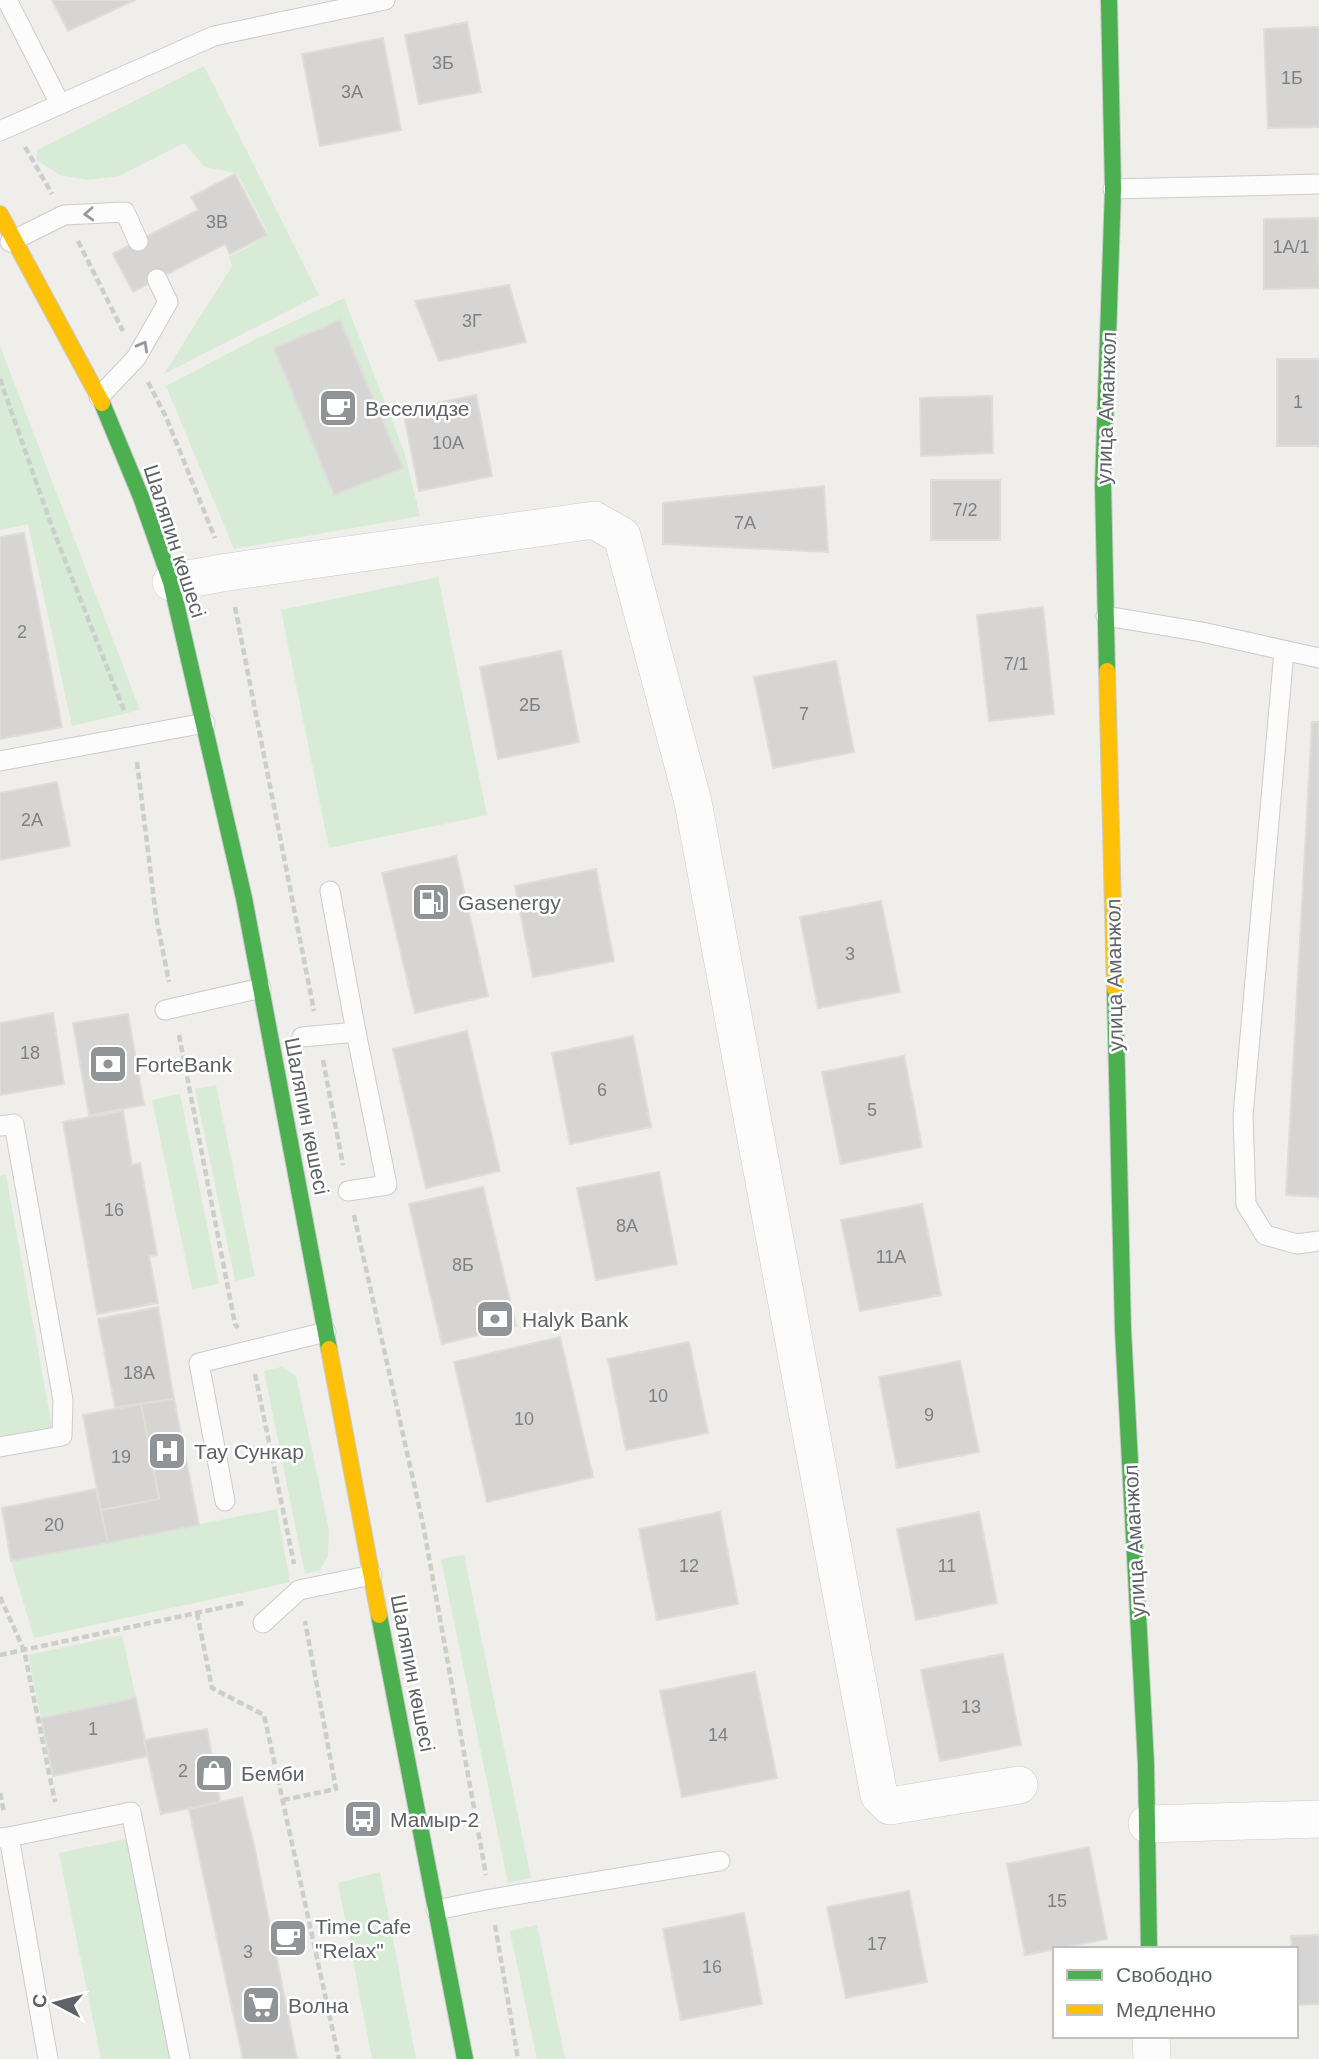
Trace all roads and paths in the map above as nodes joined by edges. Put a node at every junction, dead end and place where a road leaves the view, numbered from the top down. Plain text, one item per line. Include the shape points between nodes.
1 (8, 0) edge
2 (385, 0) edge
3 (1109, 0) edge
4 (60, 104) junction
5 (0, 131) edge
6 (1319, 184) edge
7 (1113, 189) junction
8 (0, 214) edge
9 (138, 241) dead end
10 (7, 244) edge
11 (157, 279) dead end
12 (0, 379) edge
13 (99, 397) junction
14 (171, 582) junction
15 (1106, 616) junction
16 (1284, 651) junction
17 (1319, 659) edge
18 (205, 723) junction
19 (134, 737) junction
20 (0, 761) edge
21 (330, 891) dead end
22 (261, 988) junction
23 (169, 1009) junction
24 (356, 1032) junction
25 (302, 1037) dead end
26 (0, 1126) edge
27 (348, 1191) dead end
28 (1319, 1241) edge
29 (326, 1332) junction
30 (250, 1350) junction
31 (0, 1447) edge
32 (225, 1502) dead end
33 (423, 1524) dead end
34 (372, 1575) junction
35 (299, 1590) junction
36 (0, 1597) edge
37 (197, 1613) junction
38 (263, 1623) dead end
39 (24, 1650) junction
40 (0, 1655) edge
41 (1019, 1785) dead end
42 (283, 1800) junction
43 (1319, 1819) edge
44 (1147, 1824) junction
45 (60, 1827) junction
46 (4, 1837) edge
47 (720, 1861) dead end
48 (491, 1899) junction
49 (436, 1910) junction
50 (1150, 1947) edge
51 (1151, 2038) edge
52 (48, 2059) edge
53 (180, 2059) edge
54 (339, 2059) edge
55 (465, 2059) edge
56 (518, 2059) edge
57 (1152, 2059) edge

1 - 4 lane
2 - 4 lane via 214,36
3 - 7 street, улица Аманжол
4 - 5 lane
6 - 7 lane
7 - 15 street, улица Аманжол via 1103,485
8 - 10 street, Шаляпин көшесі
9 -> 10 lane via 125,212 64,215
10 - 13 street, Шаляпин көшесі
13 -> 11 lane via 136,358 167,302
12 - 19 path
13 - 14 street, Шаляпин көшесі
14 - 18 street, Шаляпин көшесі
14 - 41 street via 594,520 622,536 693,802 879,1795 890,1806
15 - 16 lane
15 - 44 street, улица Аманжол via 1123,1330
16 - 17 lane
16 - 28 lane via 1243,1116 1246,1204 1265,1235 1297,1244
18 - 19 lane
18 - 22 street, Шаляпин көшесі
19 - 20 lane
19 - 23 path
21 - 24 lane
22 - 23 lane
22 - 29 street, Шаляпин көшесі
23 - 30 path via 234,1324 247,1338
24 - 25 lane
24 - 27 lane via 387,1185
26 - 31 lane via 14,1124 63,1400 62,1436
29 - 30 lane
29 - 34 street, Шаляпин көшесі
30 - 32 lane via 199,1363
30 - 35 path
33 - 48 path
34 - 35 lane
34 - 49 street, Шаляпин көшесі
35 - 37 path
35 - 38 lane
35 - 42 path via 337,1789
36 - 39 path
37 - 39 path
37 - 42 path via 212,1689 264,1715
39 - 40 path
39 - 45 path
42 - 54 path
43 - 44 street
44 - 50 street, улица Аманжол
45 - 46 lane
45 - 53 lane via 131,1812
46 - 52 lane
47 - 48 lane
48 - 49 lane
48 - 56 path
49 - 55 street, Шаляпин көшесі
51 - 57 street

